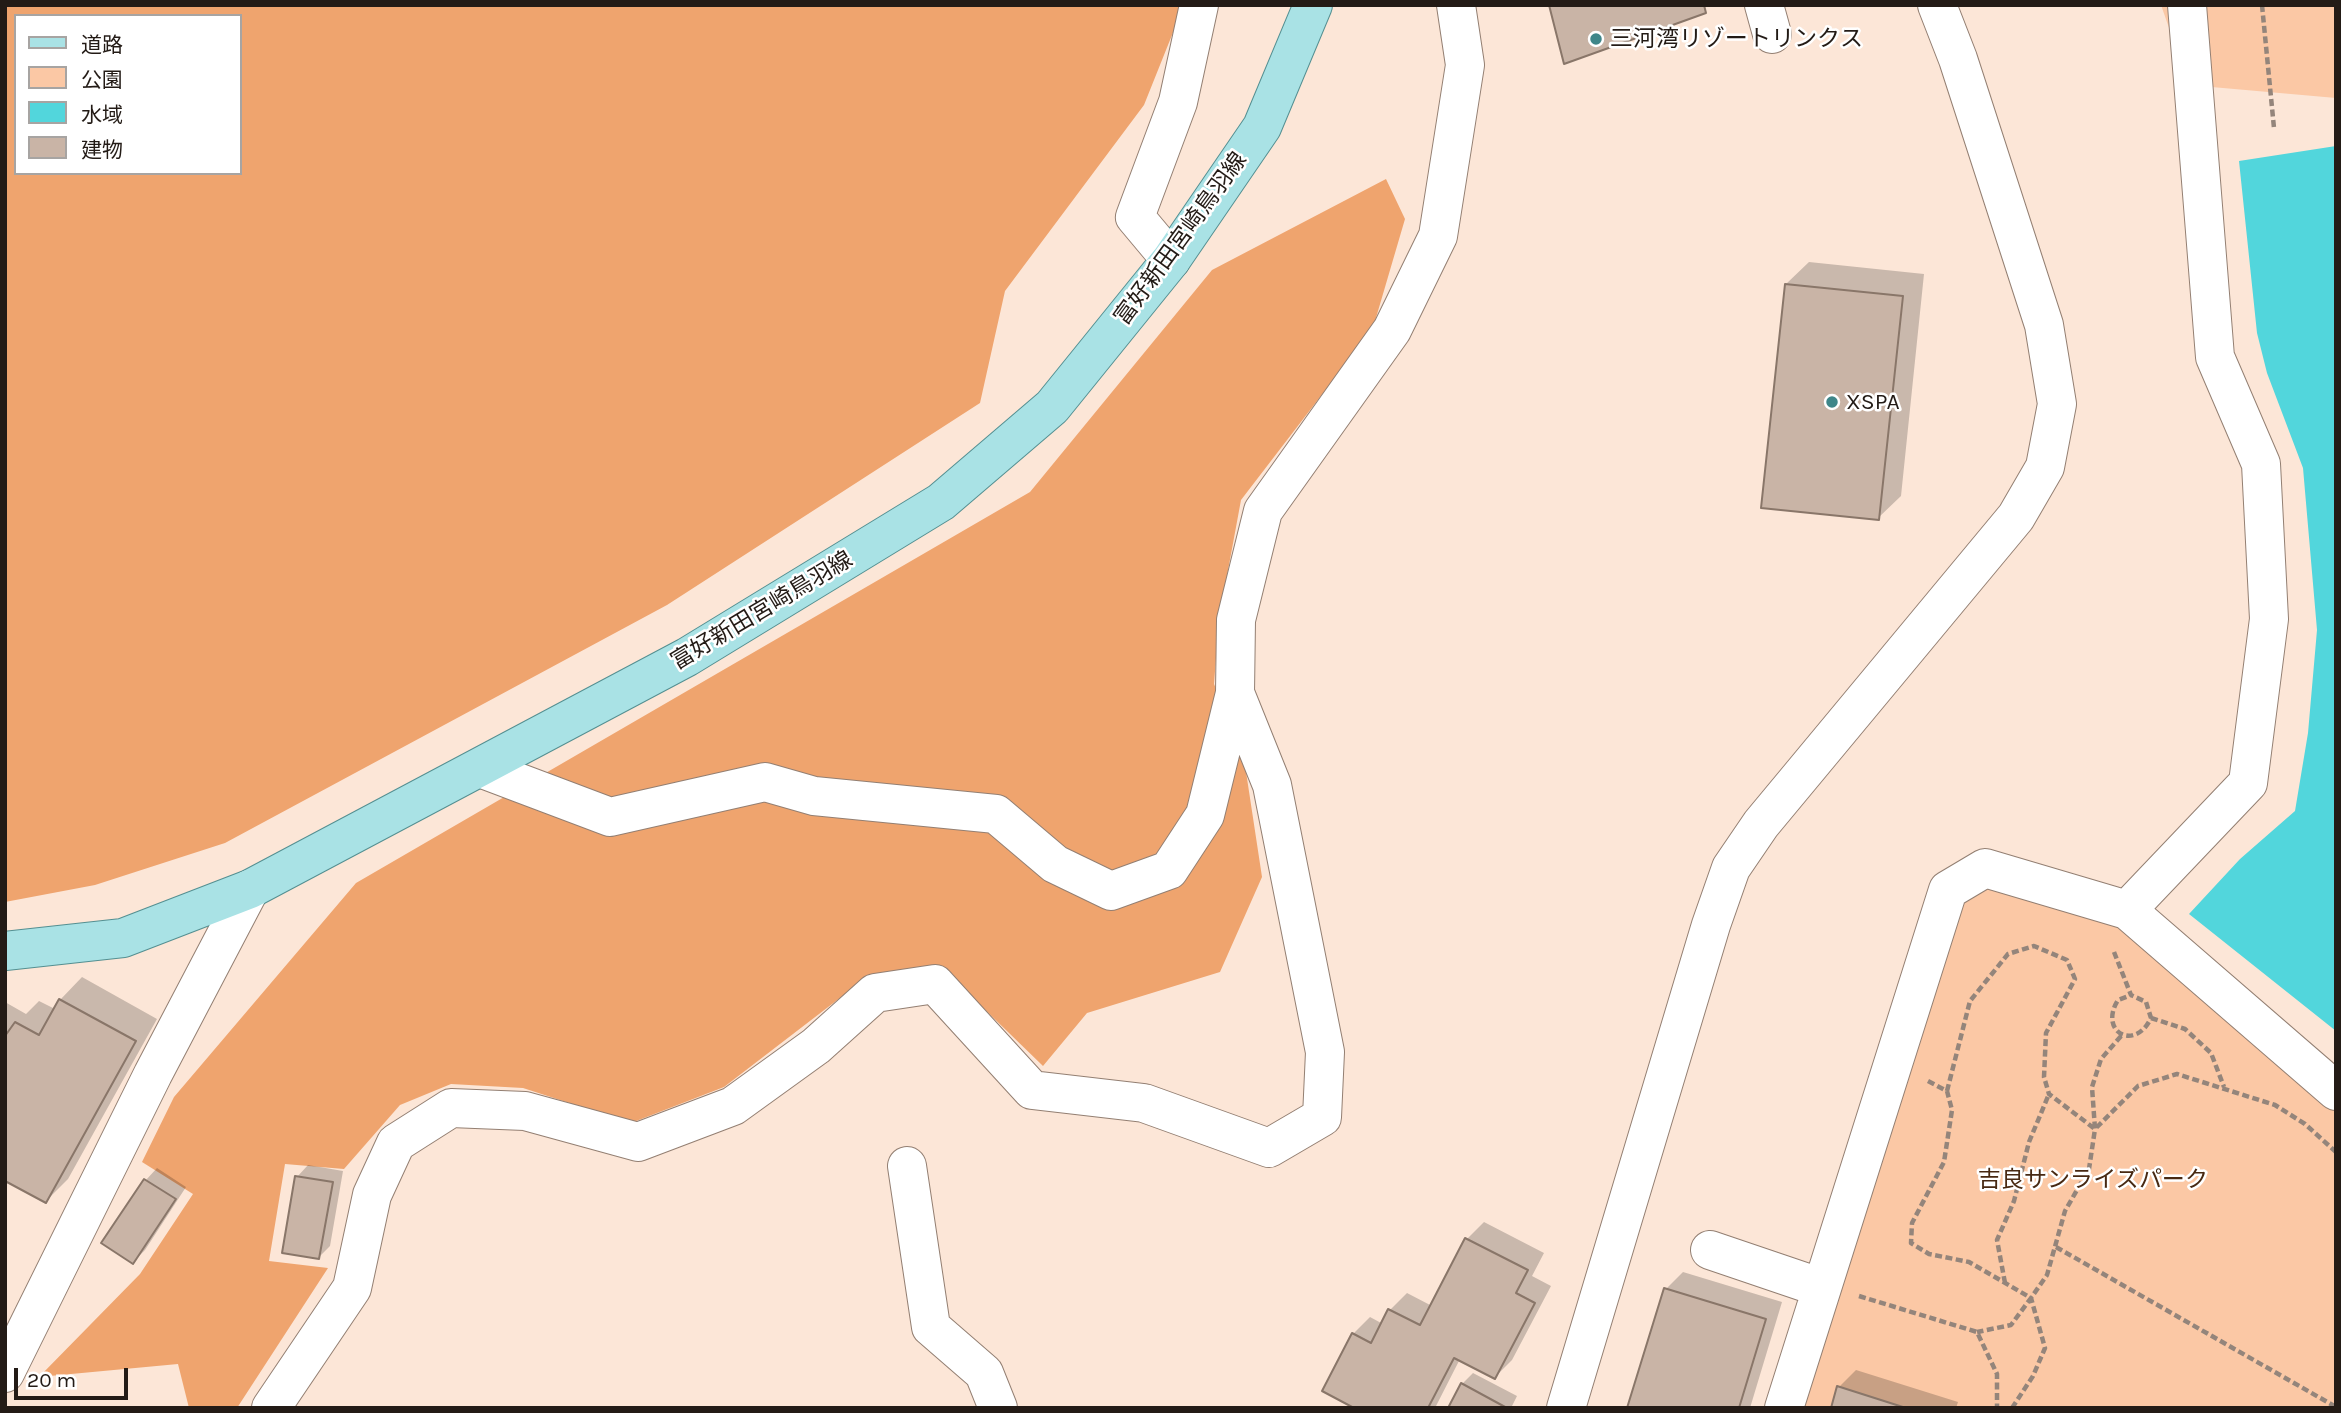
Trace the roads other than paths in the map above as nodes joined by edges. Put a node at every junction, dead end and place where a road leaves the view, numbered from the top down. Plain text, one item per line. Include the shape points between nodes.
1 (1199, 5) edge
2 (1314, 5) edge
3 (1456, 5) edge
4 (1937, 5) edge
5 (1963, 5) edge
6 (2187, 5) edge
7 (1958, 59) junction
8 (1171, 260) junction
9 (1235, 693) junction
10 (480, 768) junction
11 (250, 889) junction
12 (2118, 926) junction
13 (5, 951) edge
14 (2336, 1091) edge
15 (907, 1166) dead end
16 (1710, 1250) dead end
17 (1840, 1292) junction
18 (5, 1373) edge
19 (271, 1408) edge
20 (998, 1408) edge
21 (1566, 1408) edge
22 (1784, 1408) edge

1 - 8 street via 1178,102 1135,217
2 - 8 main road, 富好新田宮崎鳥羽線 via 1262,127
3 - 9 street via 1465,65 1438,236 1392,330 1263,511 1236,620
4 - 7 street
5 - 7 street
6 - 12 street via 2215,357 2261,464 2269,619 2248,783
7 - 21 street via 2044,325 2057,404 2045,467 2016,517 1761,824 1731,868
8 - 10 main road, 富好新田宮崎鳥羽線 via 1052,407 941,502 687,657
9 - 10 street via 1205,815 1169,870 1111,891 1055,864 996,814 814,796 765,782 610,817
9 - 19 street via 1272,785 1325,1052 1322,1117 1269,1148 1144,1103 1032,1090 935,984 875,993 816,1046 733,1106 638,1142 525,1111 451,1108 396,1143 372,1195 352,1288
10 - 11 main road, 富好新田宮崎鳥羽線
11 - 13 main road, 富好新田宮崎鳥羽線 via 123,938
11 - 18 street
12 - 14 street
12 - 17 street via 1984,868 1948,890
15 - 20 street via 931,1326 984,1373
16 - 17 street
17 - 22 street

